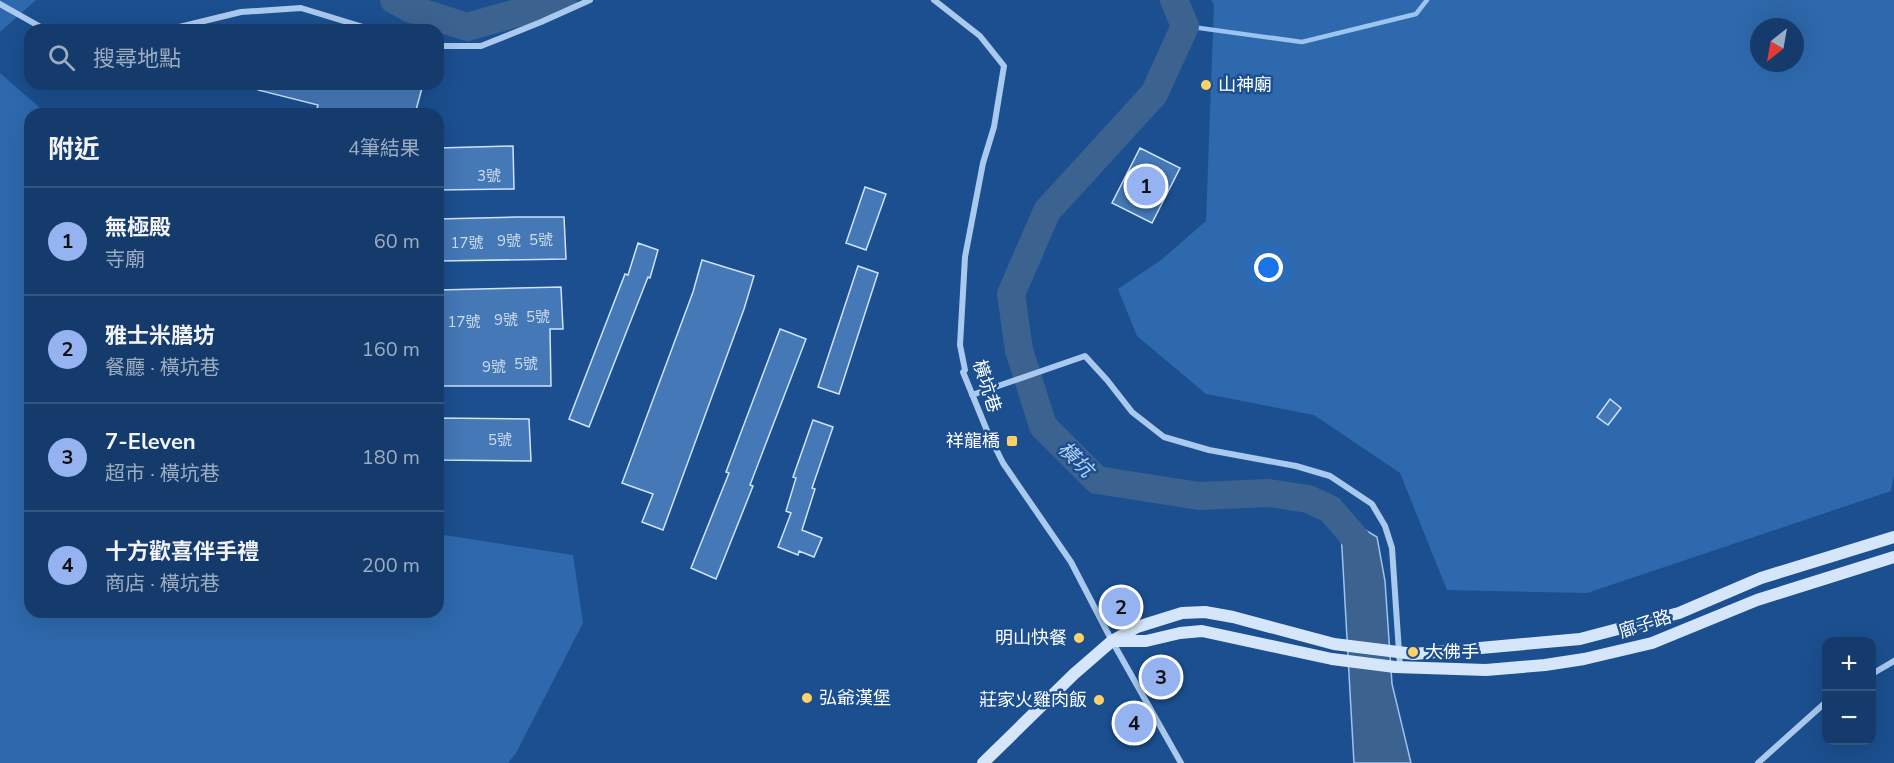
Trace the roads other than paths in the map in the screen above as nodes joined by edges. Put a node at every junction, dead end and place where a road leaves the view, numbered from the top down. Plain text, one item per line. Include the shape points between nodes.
1 (590, 0) edge
2 (934, 0) edge
3 (0, 4) edge
4 (35, 24) edge
5 (192, 24) edge
6 (353, 24) edge
7 (444, 46) edge
8 (972, 395) junction
9 (1894, 537) edge
10 (1894, 557) edge
11 (1112, 641) junction
12 (1398, 653) junction
13 (1894, 661) edge
14 (1398, 667) junction
15 (1876, 672) edge
16 (1822, 706) edge
17 (983, 763) edge
18 (1181, 763) edge
19 (1758, 763) edge

1 - 7 street via 481,46
2 - 8 street, 橫坑巷 via 980,36 1004,66 965,257 960,345 963,372
3 - 4 street
5 - 6 street via 241,12 301,8
8 - 11 street, 橫坑巷 via 1003,463 1071,562
8 - 12 street via 1085,356 1132,412 1164,437 1330,476 1372,504 1385,526 1392,548
9 - 12 main road, 廍子路 via 1761,578 1679,613 1580,639
10 - 14 main road, 廍子路 via 1757,600 1652,643 1584,659 1486,670
11 - 12 main road, 廍子路 via 1158,619 1205,612 1334,644
11 - 14 main road, 廍子路 via 1146,641 1202,632 1337,660
11 - 17 main road, 廍子路
11 - 18 street, 橫坑巷
12 - 14 street
13 - 15 street
16 - 19 street

